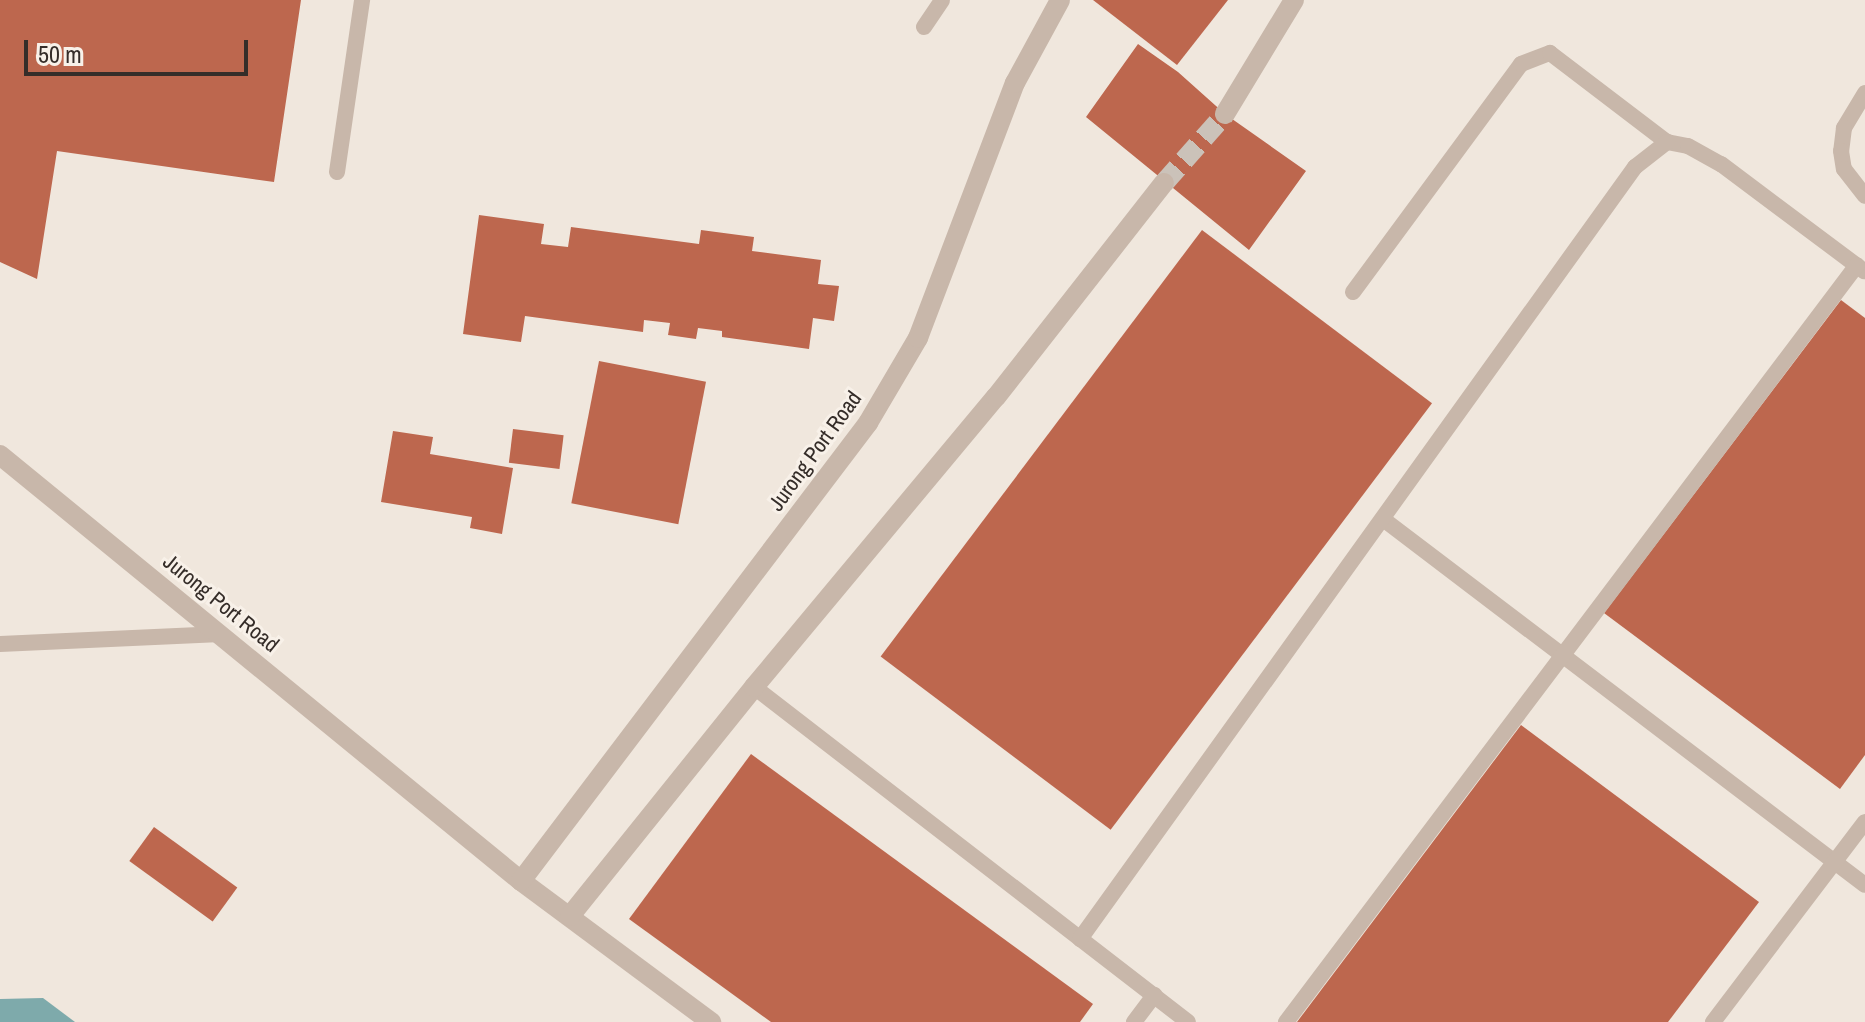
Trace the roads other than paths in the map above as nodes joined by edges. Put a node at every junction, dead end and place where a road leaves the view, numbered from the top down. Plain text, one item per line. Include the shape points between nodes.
1 (362, 0) edge
2 (942, 0) edge
3 (1060, 0) edge
4 (1294, 0) edge
5 (924, 27) dead end
6 (1865, 93) edge
7 (1225, 114) tunnel mouth
8 (1667, 142) junction
9 (337, 172) dead end
10 (1164, 183) tunnel mouth
11 (1865, 196) edge
12 (1861, 268) edge
13 (1353, 292) dead end
14 (0, 455) edge
15 (1383, 519) junction
16 (221, 634) junction
17 (0, 644) edge
18 (1562, 655) junction
19 (754, 687) junction
20 (1865, 822) edge
21 (1834, 862) junction
22 (521, 881) junction
23 (1865, 885) edge
24 (570, 916) junction
25 (1080, 939) junction
26 (1154, 995) junction
27 (711, 1022) edge
28 (1134, 1022) edge
29 (1188, 1022) edge
30 (1286, 1022) edge
31 (1713, 1022) edge

1 - 9 lane
2 - 5 lane
3 - 22 street, Jurong Port Road via 1015,83 918,338 868,423
4 - 7 street
6 - 11 lane via 1844,128 1841,151 1844,169
8 - 12 lane via 1688,146 1721,164
8 - 13 lane via 1550,53 1521,64
8 - 15 lane via 1635,167
10 - 19 street via 996,397
12 - 18 lane
14 - 16 street, Jurong Port Road
15 - 18 lane
15 - 25 lane
16 - 17 lane
16 - 22 street, Jurong Port Road
18 - 21 lane
18 - 30 lane
19 - 24 street
19 - 25 lane
20 - 21 lane
21 - 23 lane
21 - 31 lane
22 - 24 street, Jurong Port Road
24 - 27 street, Jurong Port Road
25 - 26 lane
26 - 28 lane
26 - 29 lane

